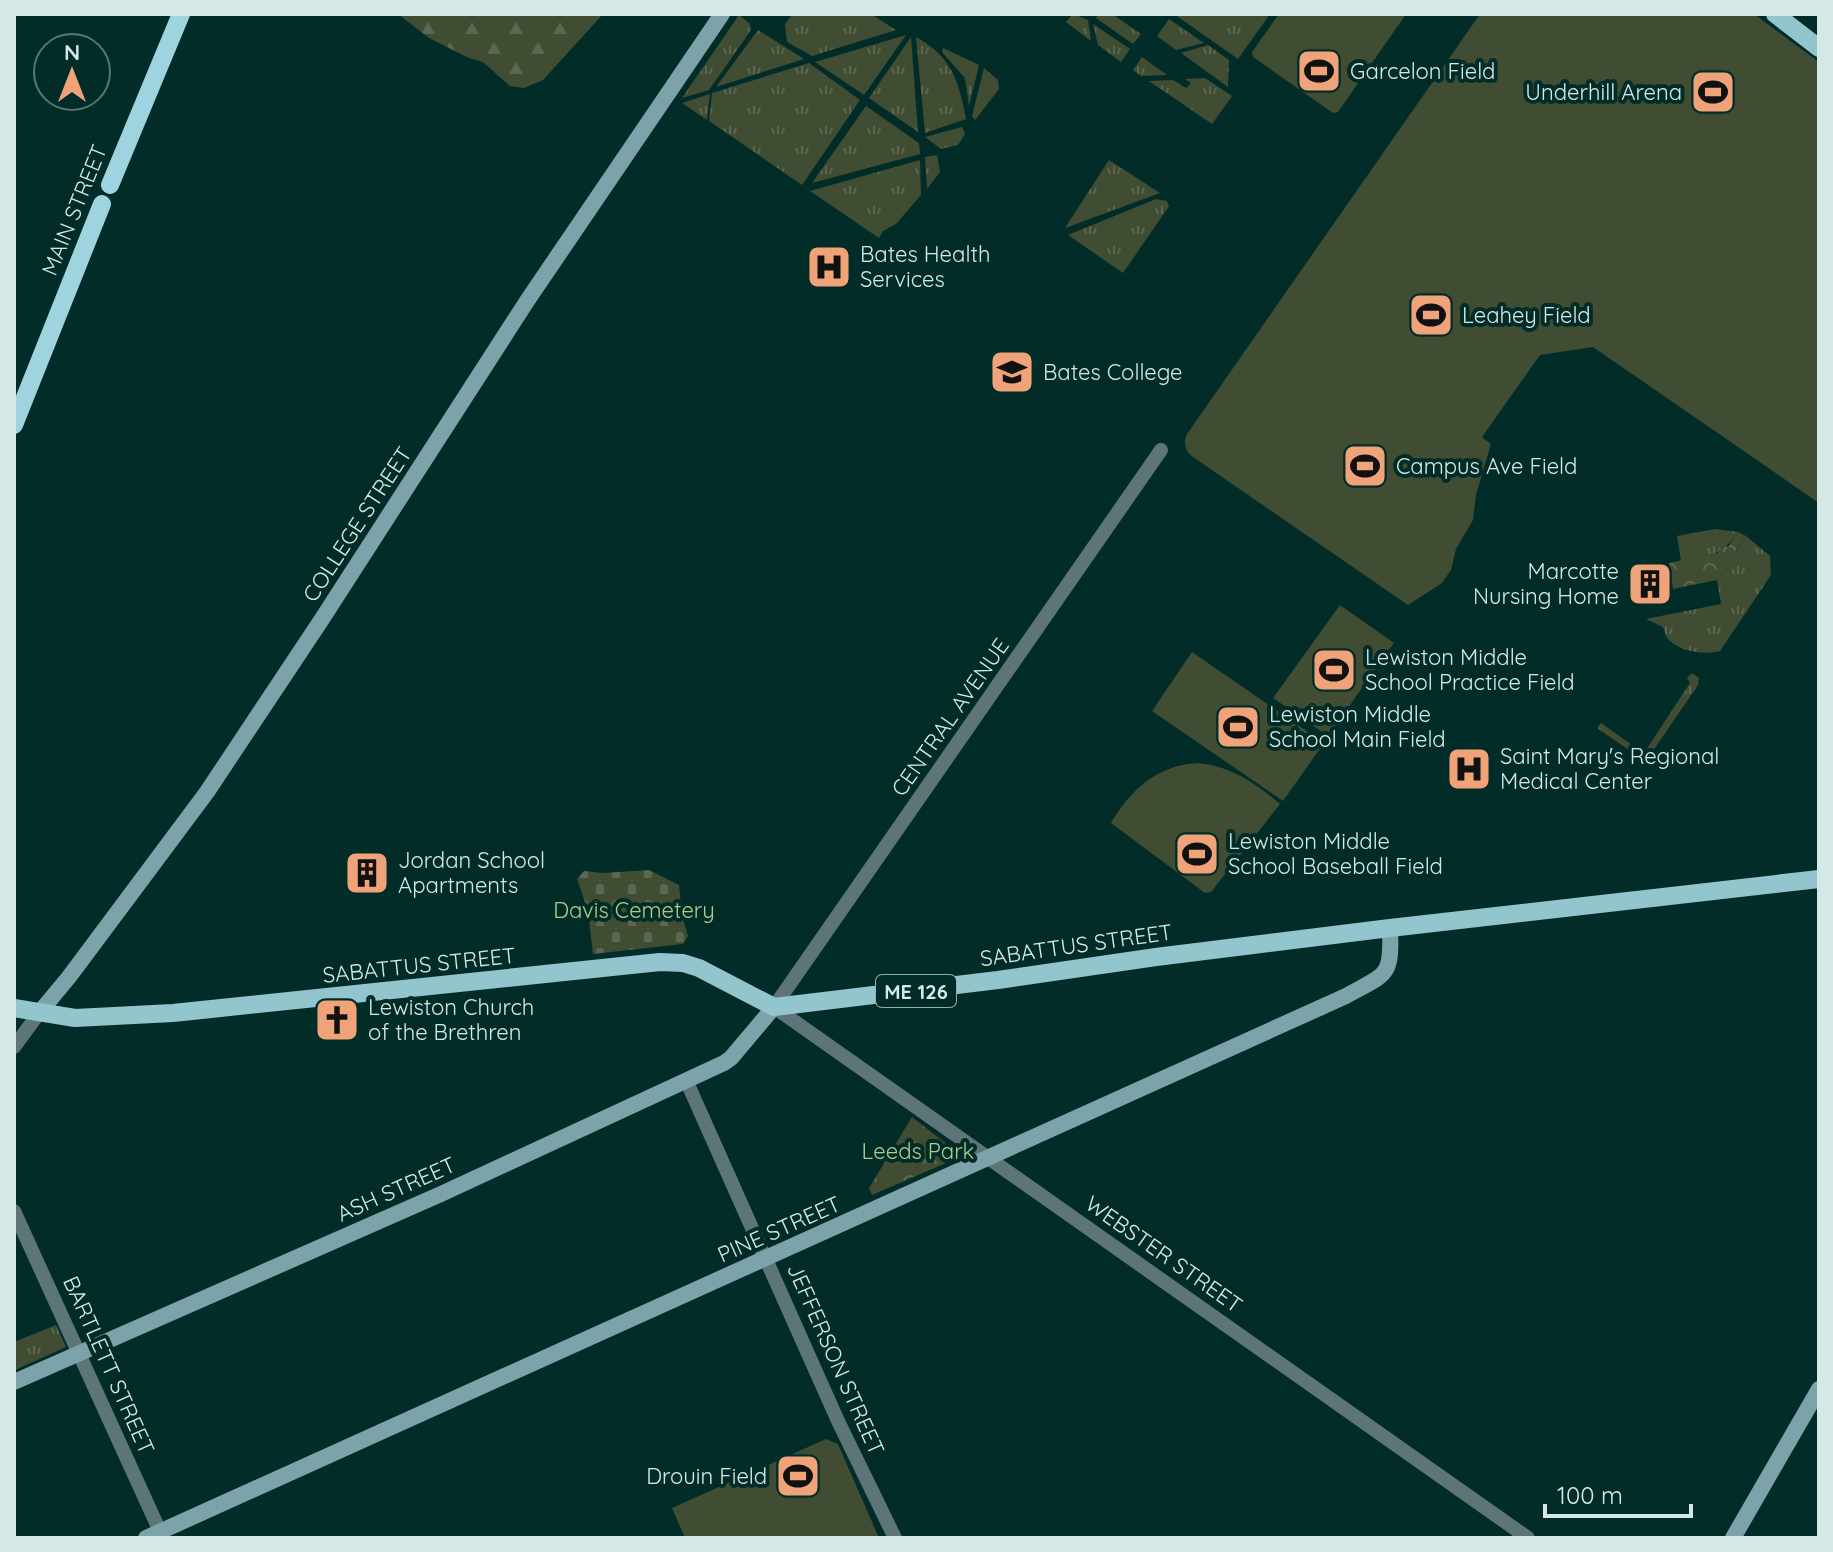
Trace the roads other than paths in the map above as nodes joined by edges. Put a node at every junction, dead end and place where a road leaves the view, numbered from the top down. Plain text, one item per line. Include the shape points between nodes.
1 (181, 14) edge
2 (722, 14) edge
3 (1775, 14) edge
4 (1819, 48) edge
5 (110, 185) joint
6 (102, 204) joint
7 (14, 425) edge
8 (1161, 450) dead end
9 (1819, 879) edge
10 (1390, 928) junction
11 (774, 1007) junction
12 (14, 1008) edge
13 (39, 1013) junction
14 (14, 1047) edge
15 (686, 1080) junction
16 (990, 1158) junction
17 (14, 1211) edge
18 (767, 1259) junction
19 (81, 1354) junction
20 (14, 1382) edge
21 (1819, 1389) edge
22 (156, 1536) edge
23 (895, 1538) edge
24 (1528, 1538) edge
25 (1733, 1538) edge

1 - 5 highway, MAIN STREET
2 - 13 main road, COLLEGE STREET via 527,301 207,792
3 - 4 main road
5 - 6 main road, MAIN STREET
6 - 7 highway, MAIN STREET
8 - 11 street, CENTRAL AVENUE
9 - 10 main road, SABATTUS STREET / ME 126
10 - 11 main road, SABATTUS STREET / ME 126
10 - 16 main road, PINE STREET via 1391,960 1376,979
11 - 13 main road, SABATTUS STREET via 699,968 660,962 205,1011 75,1018
11 - 15 main road, ASH STREET via 731,1058
11 - 16 street, WEBSTER STREET
12 - 13 main road, SABATTUS STREET
13 - 14 street, COLLEGE STREET
15 - 18 street, JEFFERSON STREET
15 - 19 main road, ASH STREET
16 - 18 main road, PINE STREET
16 - 24 street, WEBSTER STREET
17 - 19 street, BARTLETT STREET
18 - 22 main road, PINE STREET
18 - 23 street, JEFFERSON STREET
19 - 20 main road, ASH STREET
19 - 22 street, BARTLETT STREET
21 - 25 main road

